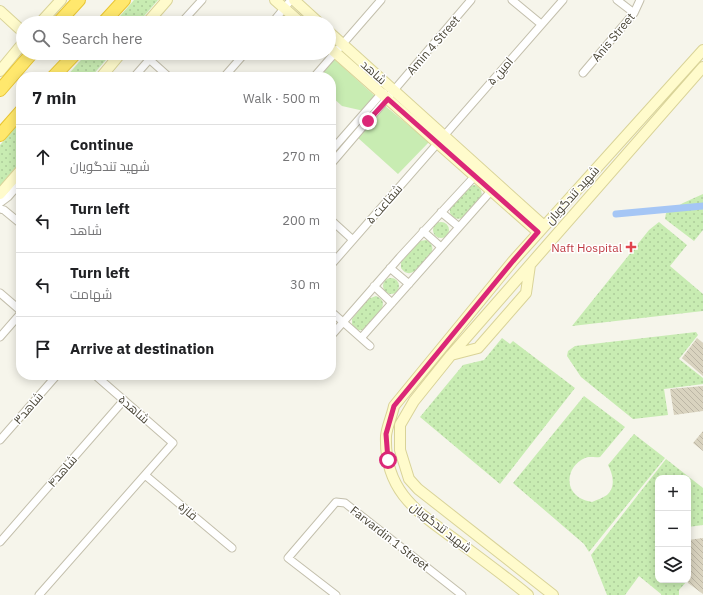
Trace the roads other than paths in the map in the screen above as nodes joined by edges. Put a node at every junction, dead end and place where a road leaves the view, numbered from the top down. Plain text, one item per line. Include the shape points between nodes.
1 (61, 0) edge
2 (79, 0) edge
3 (124, 0) edge
4 (167, 0) edge
5 (202, 0) edge
6 (275, 0) edge
7 (293, 0) edge
8 (381, 0) edge
9 (512, 0) edge
10 (562, 0) edge
11 (617, 0) edge
12 (640, 0) edge
13 (468, 1) edge
14 (285, 8) junction
15 (0, 11) edge
16 (634, 13) junction
17 (46, 16) edge
18 (64, 16) edge
19 (109, 16) edge
20 (153, 16) edge
21 (187, 16) edge
22 (278, 16) edge
23 (294, 16) edge
24 (312, 16) edge
25 (541, 24) junction
26 (16, 26) edge
27 (336, 38) edge
28 (343, 44) junction
29 (336, 48) edge
30 (703, 50) edge
31 (16, 52) edge
32 (336, 54) edge
33 (26, 60) edge
34 (69, 60) edge
35 (115, 60) edge
36 (149, 60) joint
37 (239, 60) edge
38 (325, 60) edge
39 (703, 67) edge
40 (0, 71) edge
41 (58, 72) edge
42 (104, 72) edge
43 (138, 72) edge
44 (163, 72) edge
45 (228, 72) edge
46 (317, 72) edge
47 (583, 73) dead end
48 (0, 90) edge
49 (394, 90) junction
50 (384, 96) junction
51 (16, 116) edge
52 (0, 134) edge
53 (440, 139) junction
54 (336, 147) edge
55 (336, 158) edge
56 (16, 176) edge
57 (474, 176) junction
58 (16, 188) edge
59 (491, 191) junction
60 (0, 194) edge
61 (0, 203) edge
62 (0, 209) edge
63 (441, 212) junction
64 (16, 220) edge
65 (336, 225) edge
66 (458, 227) junction
67 (541, 229) junction
68 (423, 231) junction
69 (352, 240) junction
70 (441, 247) junction
71 (336, 259) edge
72 (530, 265) junction
73 (390, 268) junction
74 (409, 284) junction
75 (374, 286) junction
76 (0, 293) edge
77 (479, 302) junction
78 (392, 303) junction
79 (16, 307) edge
80 (490, 311) junction
81 (336, 316) edge
82 (16, 318) edge
83 (343, 322) junction
84 (505, 324) junction
85 (336, 330) edge
86 (0, 337) edge
87 (361, 338) junction
88 (370, 346) dead end
89 (451, 355) junction
90 (53, 380) edge
91 (101, 380) edge
92 (404, 395) junction
93 (124, 400) junction
94 (414, 401) junction
95 (0, 440) edge
96 (145, 475) junction
97 (418, 489) junction
98 (406, 500) junction
99 (0, 542) edge
100 (232, 548) dead end
101 (39, 595) edge
102 (336, 595) edge
103 (462, 595) edge
104 (528, 595) edge
105 (553, 595) edge

1 - 17 main road
2 - 18 highway
3 - 19 highway
4 - 20 main road
5 - 21 street
6 - 14 main road
7 - 14 street
7 - 24 main road
8 - 28 street
9 - 25 street
10 - 25 street, امین ۵
11 - 16 street
12 - 16 street, Anis Street
13 - 49 street, Amin 4 Street
14 - 22 street
14 - 23 main road
15 - 26 main road
16 - 47 street, Anis Street
25 - 53 street, امین ۵
27 - 28 main road, شاهد
28 - 29 street
28 - 49 main road, شاهد
30 - 67 main road, شهید تندگویان
31 - 40 main road
32 - 50 main road, شاهد
33 - 48 highway
34 - 41 highway
35 - 42 main road
36 - 43 street
36 - 44 street
37 - 45 street
38 - 46 street
39 - 72 main road, شهید تندگویان
49 - 50 street
49 - 53 main road, شاهد
50 - 53 main road, شاهد
50 - 54 street
50 - 55 street
51 - 52 highway
53 - 57 main road, شاهد
53 - 67 main road, شاهد
53 - 69 street, شفاعت ۵
56 - 60 main road
57 - 59 main road, شاهد
57 - 63 street
58 - 61 street
59 - 66 street
59 - 67 main road, شاهد
62 - 64 street
63 - 66 street
63 - 68 street
65 - 69 street
66 - 70 street
67 - 77 main road, شهید تندگویان
68 - 70 street
68 - 73 street
69 - 71 street, شفاعت ۵
70 - 74 street
72 - 80 main road, شهید تندگویان
72 - 84 main road via 526,293
73 - 74 street
73 - 75 street
74 - 78 street
75 - 78 street
75 - 83 street
76 - 79 street
77 - 80 main road
77 - 92 main road, شهید تندگویان
78 - 87 street
80 - 84 main road
80 - 89 main road, شهید تندگویان
81 - 83 street
82 - 86 street
83 - 85 street
83 - 87 street
84 - 89 main road via 478,348
87 - 88 street
89 - 94 main road, شهید تندگویان
90 - 95 street, شاهد۳
91 - 93 street, شاهد۵
92 - 94 main road
92 - 98 main road, شهید تندگویان via 394,406 386,437 392,475
93 - 96 street, شاهد۵ via 173,443
93 - 99 street, شاهد۴
94 - 97 main road, شهید تندگویان via 400,425 400,450 409,479
96 - 100 street, فاز۵
96 - 101 street
97 - 98 main road
97 - 105 main road, شهید تندگویان
98 - 104 main road, شهید تندگویان
102 - 103 street, Farvardin 1 Street via 288,558 336,502 345,503

